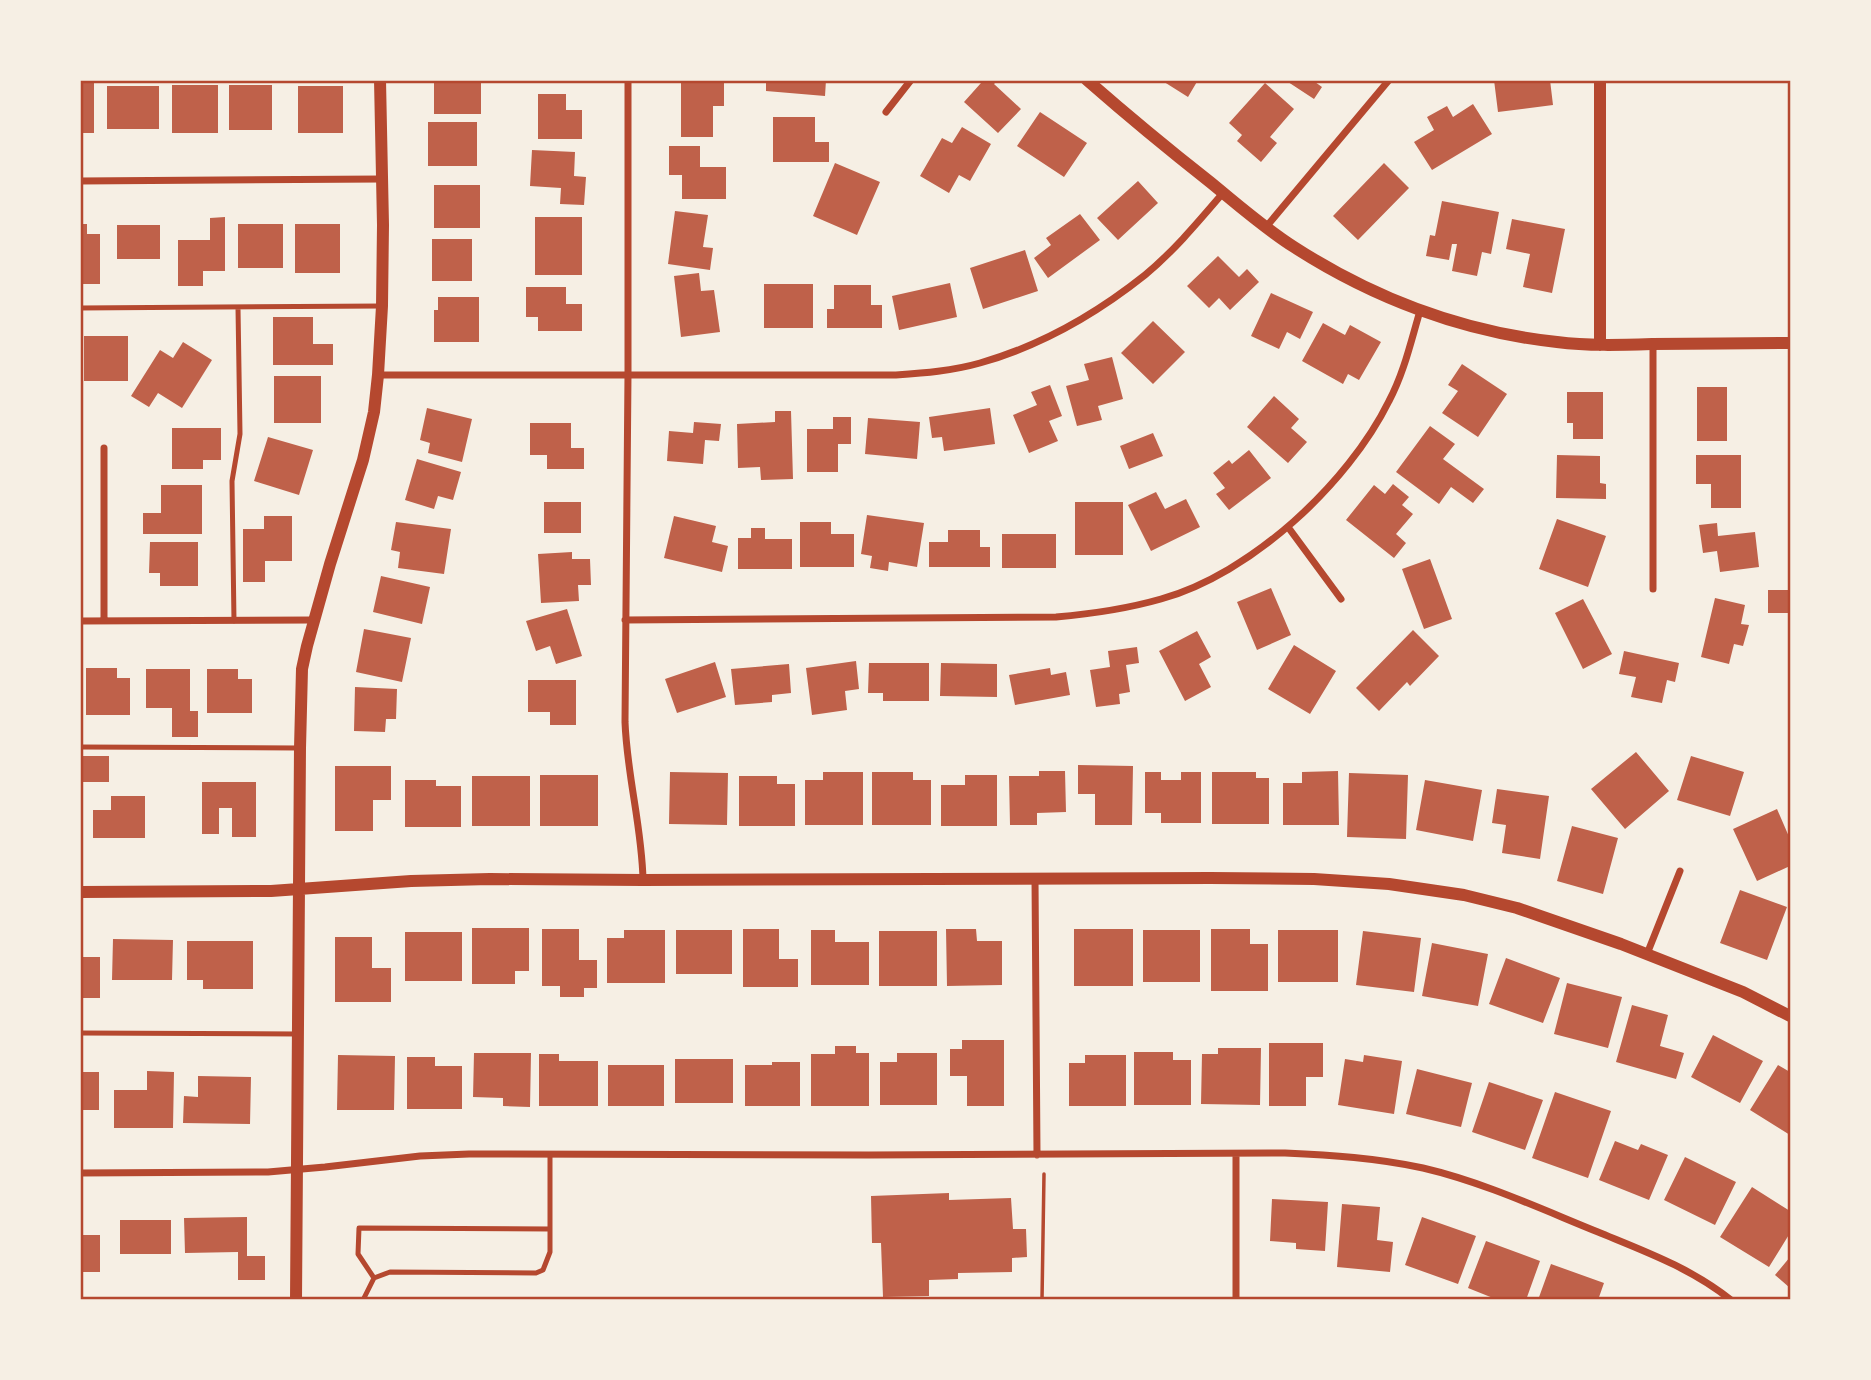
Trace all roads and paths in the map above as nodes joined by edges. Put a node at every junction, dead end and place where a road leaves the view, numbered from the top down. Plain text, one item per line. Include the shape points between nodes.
1 (380, 80) edge
2 (628, 80) edge
3 (911, 80) edge
4 (1087, 80) edge
5 (1389, 80) edge
6 (1600, 80) edge
7 (886, 111) dead end
8 (382, 179) junction
9 (80, 181) edge
10 (1223, 192) junction
11 (1266, 227) junction
12 (382, 306) junction
13 (80, 308) edge
14 (238, 308) junction
15 (1420, 311) junction
16 (1790, 343) edge
17 (1653, 344) junction
18 (1600, 345) junction
19 (628, 374) junction
20 (378, 375) junction
21 (104, 447) dead end
22 (1288, 527) junction
23 (1653, 589) dead end
24 (1341, 599) dead end
25 (313, 620) junction
26 (625, 620) junction
27 (80, 621) edge
28 (104, 621) junction
29 (234, 621) junction
30 (80, 747) edge
31 (300, 748) junction
32 (1680, 871) dead end
33 (1035, 878) junction
34 (643, 880) junction
35 (299, 889) junction
36 (80, 892) edge
37 (1647, 954) junction
38 (1790, 1016) edge
39 (80, 1033) edge
40 (298, 1034) junction
41 (1236, 1154) junction
42 (550, 1155) junction
43 (1037, 1155) junction
44 (297, 1170) junction
45 (80, 1173) edge
46 (1044, 1174) dead end
47 (550, 1229) junction
48 (374, 1278) junction
49 (296, 1300) edge
50 (363, 1300) edge
51 (1042, 1300) edge
52 (1236, 1300) edge
53 (1731, 1300) edge

1 - 8 street
2 - 19 street
3 - 7 street
4 - 10 street
5 - 11 street
6 - 18 street
8 - 9 street
8 - 12 street
10 - 11 street
10 - 19 street via 1146,274 1096,310 1047,338 978,364 895,375
11 - 15 street via 1321,263
12 - 14 lane
12 - 20 street
13 - 14 lane
14 - 29 lane via 240,434 232,481
15 - 18 street via 1507,334
15 - 22 street via 1400,378 1372,431 1336,479
16 - 17 street
17 - 18 street
17 - 23 street
19 - 20 street
19 - 26 street
20 - 25 street via 363,460
21 - 28 street
22 - 24 street
22 - 26 street via 1196,586 1163,599 1104,612 1056,617
25 - 29 street
25 - 31 street via 302,669
26 - 34 street via 626,754
27 - 28 street
28 - 29 street
30 - 31 lane
31 - 35 street
32 - 37 street
33 - 34 street
33 - 37 street via 1314,879 1389,884 1517,908
33 - 43 street
34 - 35 street via 490,878
35 - 36 street
35 - 40 street
37 - 38 street
39 - 40 lane
40 - 44 street
41 - 43 street
41 - 52 street
41 - 53 street via 1369,1158 1473,1182 1658,1256 1694,1273
42 - 43 street
42 - 44 street via 420,1156
42 - 47 lane
44 - 45 street
44 - 49 street
46 - 51 path
47 - 48 lane via 547,1263 536,1273 390,1272
47 - 48 lane via 359,1228 358,1254
48 - 50 lane

